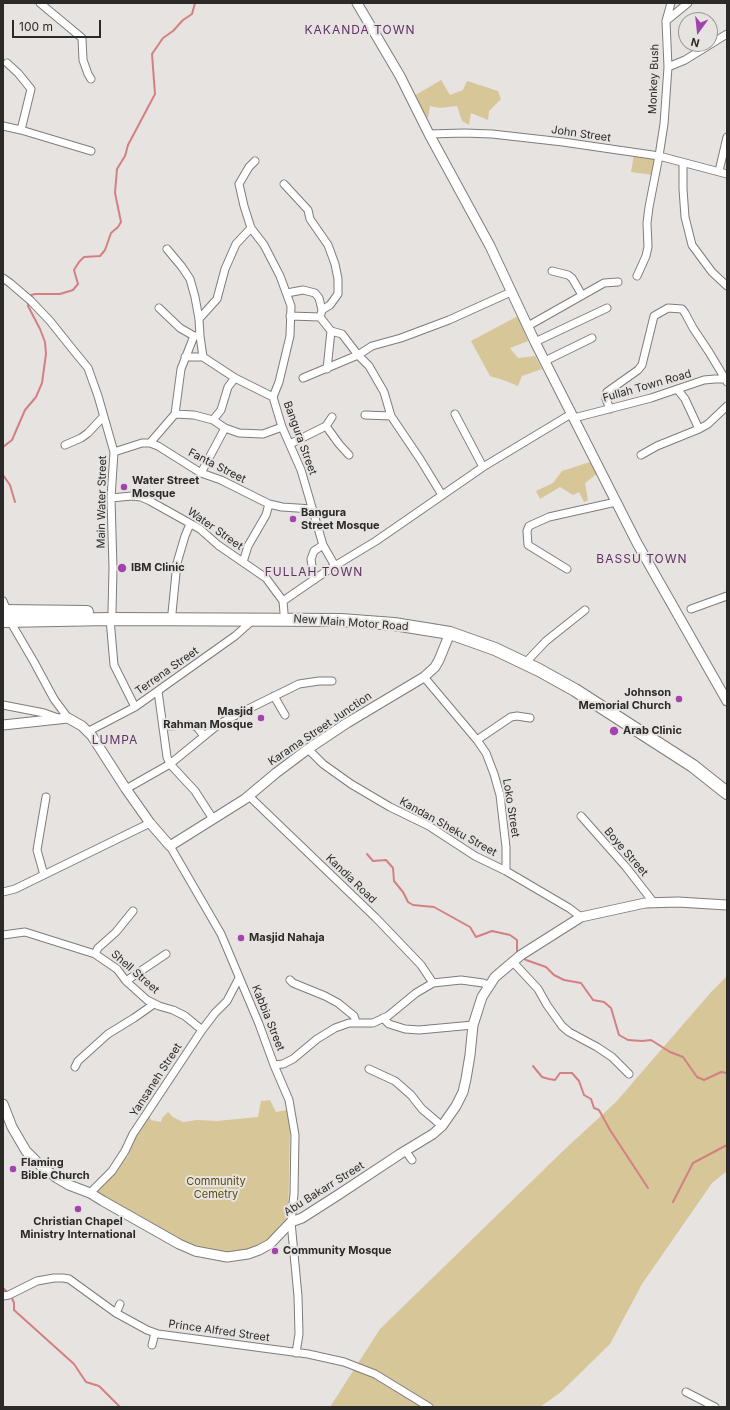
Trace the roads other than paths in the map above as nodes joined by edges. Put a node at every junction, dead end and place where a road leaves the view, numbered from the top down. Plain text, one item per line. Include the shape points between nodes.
1 (40, 3) edge
2 (357, 3) edge
3 (671, 3) edge
4 (688, 3) edge
5 (666, 21) junction
6 (727, 34) edge
7 (8, 63) dead end
8 (668, 67) junction
9 (91, 79) dead end
10 (3, 126) edge
11 (21, 130) junction
12 (429, 134) junction
13 (727, 137) edge
14 (91, 151) dead end
15 (659, 156) junction
16 (255, 161) dead end
17 (683, 163) junction
18 (719, 171) junction
19 (727, 174) edge
20 (284, 184) dead end
21 (251, 228) junction
22 (167, 249) dead end
23 (552, 271) dead end
24 (637, 276) dead end
25 (3, 278) edge
26 (618, 282) dead end
27 (727, 286) edge
28 (511, 292) junction
29 (287, 293) junction
30 (582, 295) junction
31 (159, 308) dead end
32 (607, 308) dead end
33 (322, 310) junction
34 (290, 316) junction
35 (320, 318) junction
36 (199, 319) junction
37 (528, 326) junction
38 (331, 331) junction
39 (197, 336) junction
40 (592, 338) dead end
41 (535, 342) junction
42 (358, 355) junction
43 (186, 357) junction
44 (203, 358) junction
45 (545, 361) junction
46 (326, 369) junction
47 (235, 378) junction
48 (303, 378) dead end
49 (726, 380) edge
50 (678, 390) junction
51 (273, 397) junction
52 (727, 406) edge
53 (610, 409) junction
54 (175, 414) junction
55 (455, 414) dead end
56 (365, 416) dead end
57 (391, 416) junction
58 (572, 416) junction
59 (103, 417) junction
60 (332, 417) dead end
61 (213, 420) junction
62 (326, 426) junction
63 (225, 428) junction
64 (282, 428) junction
65 (699, 429) junction
66 (150, 443) junction
67 (65, 444) dead end
68 (290, 444) junction
69 (114, 452) junction
70 (349, 455) dead end
71 (641, 455) dead end
72 (483, 468) junction
73 (201, 473) junction
74 (442, 495) junction
75 (111, 498) junction
76 (616, 502) junction
77 (269, 504) junction
78 (312, 508) junction
79 (190, 524) junction
80 (323, 545) junction
81 (243, 562) junction
82 (334, 566) junction
83 (567, 569) dead end
84 (314, 580) junction
85 (727, 596) edge
86 (283, 600) junction
87 (691, 609) dead end
88 (585, 610) dead end
89 (5, 613) edge
90 (172, 613) junction
91 (284, 613) junction
92 (111, 615) junction
93 (253, 619) junction
94 (450, 633) junction
95 (529, 659) junction
96 (424, 677) junction
97 (332, 681) dead end
98 (158, 690) junction
99 (274, 696) junction
100 (727, 701) edge
101 (3, 705) edge
102 (135, 707) junction
103 (285, 715) dead end
104 (58, 718) junction
105 (68, 718) junction
106 (530, 718) dead end
107 (3, 725) edge
108 (163, 726) junction
109 (89, 732) junction
110 (204, 736) junction
111 (477, 740) junction
112 (308, 749) junction
113 (170, 764) junction
114 (727, 786) edge
115 (126, 790) junction
116 (727, 793) edge
117 (250, 796) junction
118 (46, 797) dead end
119 (581, 816) dead end
120 (213, 819) junction
121 (150, 823) junction
122 (170, 846) junction
123 (506, 871) junction
124 (44, 875) junction
125 (3, 892) edge
126 (654, 903) junction
127 (727, 905) edge
128 (133, 911) dead end
129 (581, 917) junction
130 (3, 935) edge
131 (95, 954) junction
132 (166, 954) dead end
133 (514, 962) junction
134 (239, 978) junction
135 (290, 980) dead end
136 (126, 981) junction
137 (433, 983) junction
138 (489, 986) junction
139 (154, 1004) junction
140 (383, 1018) junction
141 (356, 1022) junction
142 (472, 1025) junction
143 (202, 1030) junction
144 (274, 1065) junction
145 (75, 1067) dead end
146 (369, 1069) dead end
147 (629, 1074) dead end
148 (3, 1104) edge
149 (442, 1126) junction
150 (405, 1150) junction
151 (412, 1160) dead end
152 (90, 1193) junction
153 (291, 1222) junction
154 (8, 1295) edge
155 (120, 1304) dead end
156 (116, 1313) junction
157 (155, 1333) junction
158 (152, 1345) dead end
159 (296, 1353) junction
160 (686, 1392) dead end
161 (429, 1407) edge
162 (715, 1407) edge

1 - 9 street via 82,38 83,60
2 - 12 street via 400,76
3 - 5 street, Monkey Bush
4 - 5 street
5 - 8 street, Monkey Bush
6 - 8 street via 685,60
7 - 11 street via 31,89
8 - 15 street, Monkey Bush
10 - 11 street
11 - 14 street
12 - 15 street, John Street via 464,133 525,137
12 - 28 street via 490,246
13 - 18 street
15 - 17 street, John Street
15 - 24 street, Monkey Bush via 647,223 648,247
16 - 21 street, Bangura Street via 239,184
17 - 18 street, John Street
17 - 27 street via 685,217 692,245 712,272
18 - 19 street, John Street
20 - 33 street via 308,210 310,219 328,245 335,264 338,294
21 - 29 street, Bangura Street via 264,245
21 - 36 street via 236,244 225,268 217,299
22 - 36 street via 190,279
23 - 30 street via 572,278
25 - 59 street, Main Water Street via 50,321 88,368
26 - 30 street via 604,283
28 - 37 street
28 - 42 street via 449,320 372,346
29 - 33 street via 303,290 315,293 318,295
29 - 34 street, Bangura Street via 291,306
30 - 37 street
31 - 39 street via 180,328
32 - 41 street
33 - 35 street
34 - 35 street
34 - 51 street, Bangura Street via 290,336
35 - 38 street
36 - 39 street
37 - 41 street
38 - 42 street via 342,334
38 - 46 street
39 - 43 street
39 - 44 street
40 - 45 street
41 - 45 street
42 - 46 street
42 - 57 street via 376,377 384,392
43 - 44 street
43 - 54 street via 181,369
44 - 47 street
45 - 58 street
46 - 48 street
47 - 51 street
47 - 61 street via 228,387 221,410
49 - 50 street, Fullah Town Road via 704,380
49 - 53 street via 686,313 682,309 668,308 654,316 642,365 608,392 606,399
50 - 53 street, Fullah Town Road
50 - 65 street
51 - 64 street, Bangura Street
52 - 65 street
53 - 58 street, Fullah Town Road
54 - 61 street
54 - 66 street
55 - 72 street
56 - 57 street
57 - 74 street
58 - 72 street, Fullah Town Road
58 - 76 street
59 - 67 street via 81,438
59 - 69 street, Main Water Street
60 - 62 street
61 - 63 street
62 - 68 street
62 - 70 street
63 - 64 street via 240,433 263,434
63 - 73 street
64 - 68 street, Bangura Street
65 - 71 street
66 - 69 street
66 - 73 street, Fanta Street
68 - 78 street, Bangura Street
69 - 75 street, Main Water Street
72 - 74 street, Fullah Town Road
73 - 77 street, Fanta Street
74 - 82 street, Fullah Town Road via 376,541
75 - 79 street, Water Street via 141,497
75 - 92 street, Main Water Street
76 - 83 street via 549,517 529,526 528,545
76 - 100 street via 637,544
77 - 78 street, Fanta Street
77 - 81 street
78 - 80 street, Bangura Street
79 - 81 street, Water Street
79 - 90 street via 177,563
80 - 82 street, Bangura Street
80 - 84 street via 314,551 310,559
81 - 86 street, Water Street via 266,578
82 - 84 street, Fullah Town Road
84 - 86 street, Fullah Town Road
85 - 87 street
86 - 91 street
88 - 95 street via 546,641
89 - 92 highway, New Main Motor Road
89 - 105 street via 54,699
90 - 91 highway, New Main Motor Road
90 - 92 highway, New Main Motor Road
91 - 95 highway, New Main Motor Road via 394,619 452,627
92 - 93 highway, New Main Motor Road via 182,620
92 - 102 street, Main Water Street via 114,665
93 - 94 highway, New Main Motor Road via 341,620 394,624
93 - 98 street, Terrena Street via 235,636
94 - 96 street, Karama Street Junction via 435,667
94 - 116 highway, New Main Motor Road via 495,649 575,690 693,766
95 - 114 highway, New Main Motor Road via 626,716 696,762
96 - 111 street, Loko Street
96 - 112 street, Karama Street Junction
97 - 99 street via 299,684
98 - 102 street, Terrena Street
98 - 108 street
99 - 103 street
99 - 110 street via 219,724
101 - 104 street
102 - 109 street, Terrena Street
104 - 105 street
104 - 107 street
105 - 109 street
106 - 111 street via 511,717
108 - 110 street via 191,725
108 - 113 street
109 - 115 street, Kabbia Street
110 - 113 street
111 - 123 street, Loko Street via 486,753 500,795
112 - 117 street, Karama Street Junction
112 - 123 street, Kandan Sheku Street via 323,764 351,784 429,826 475,856
113 - 115 street
113 - 120 street via 194,791
115 - 121 street, Kabbia Street
117 - 120 street, Karama Street Junction
117 - 137 street, Kandia Road via 376,918 421,965
118 - 124 street via 37,850
119 - 126 street, Boye Street
120 - 122 street, Karama Street Junction
121 - 122 street, Kabbia Street
121 - 124 street
122 - 134 street, Kabbia Street via 221,934
123 - 129 street, Kandan Sheku Street
124 - 125 street
126 - 127 street, Abu Bakarr Street
126 - 129 street, Abu Bakarr Street
128 - 131 street
129 - 133 street, Abu Bakarr Street
130 - 131 street, Shell Street via 25,932
131 - 136 street, Shell Street via 117,969
132 - 136 street
133 - 138 street, Abu Bakarr Street
133 - 147 street via 538,988 547,1006 562,1026 612,1057
134 - 143 street, Yansaneh Street via 227,1001
134 - 144 street, Kabbia Street
135 - 141 street via 338,1003 354,1016
136 - 139 street, Shell Street
137 - 138 street via 461,980
137 - 140 street
138 - 142 street, Abu Bakarr Street via 482,997
139 - 143 street, Shell Street via 185,1016
139 - 145 street via 108,1034 78,1060
140 - 141 street via 373,1023
140 - 142 street via 389,1024 412,1030
141 - 144 street via 335,1028 293,1059 284,1064
142 - 149 street, Abu Bakarr Street via 463,1092
143 - 152 street, Yansaneh Street via 134,1134 126,1151 112,1171
144 - 153 street, Kabbia Street via 289,1100 295,1135
146 - 149 street via 395,1081
148 - 152 street, Abu Bakarr Street via 12,1127 26,1150 41,1166 69,1185
149 - 150 street, Abu Bakarr Street
150 - 151 street
150 - 153 street, Abu Bakarr Street via 302,1218
152 - 153 street, Abu Bakarr Street via 179,1244 195,1251 227,1257 248,1254 270,1244
153 - 159 street, Kabbia Street via 298,1296 299,1334
154 - 156 street, Prince Alfred Street via 37,1281 69,1279
155 - 156 street
156 - 157 street, Prince Alfred Street
157 - 158 street
157 - 159 street, Prince Alfred Street
159 - 161 street, Prince Alfred Street via 344,1362 375,1374
160 - 162 street

